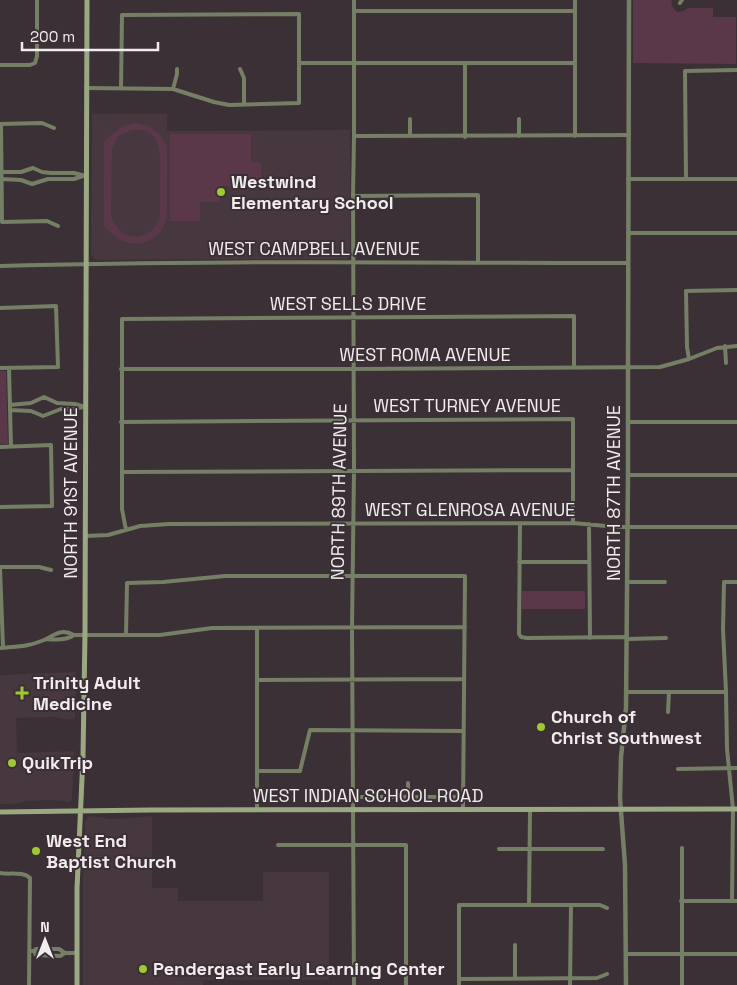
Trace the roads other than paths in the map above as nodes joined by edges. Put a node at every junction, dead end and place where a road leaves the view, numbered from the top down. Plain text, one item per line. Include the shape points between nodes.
1 (37, 0) edge
2 (87, 0) edge
3 (354, 0) edge
4 (575, 0) edge
5 (629, 0) edge
6 (354, 11) junction
7 (575, 11) junction
8 (299, 63) junction
9 (354, 63) junction
10 (465, 63) junction
11 (575, 63) junction
12 (0, 65) edge
13 (177, 69) dead end
14 (240, 69) dead end
15 (737, 70) edge
16 (86, 88) junction
17 (121, 88) junction
18 (173, 89) junction
19 (244, 104) junction
20 (410, 119) dead end
21 (519, 119) dead end
22 (0, 124) edge
23 (54, 128) dead end
24 (354, 136) junction
25 (410, 136) junction
26 (465, 136) junction
27 (519, 136) junction
28 (575, 136) junction
29 (629, 136) junction
30 (2, 172) junction
31 (21, 172) junction
32 (86, 176) junction
33 (2, 179) junction
34 (628, 179) junction
35 (737, 179) edge
36 (21, 180) junction
37 (686, 180) junction
38 (353, 196) junction
39 (1, 222) edge
40 (58, 226) dead end
41 (628, 233) junction
42 (737, 233) edge
43 (354, 263) junction
44 (478, 263) junction
45 (628, 263) junction
46 (85, 264) junction
47 (0, 266) edge
48 (737, 290) edge
49 (0, 308) edge
50 (354, 317) junction
51 (725, 346) junction
52 (737, 346) edge
53 (688, 359) junction
54 (726, 362) dead end
55 (0, 368) edge
56 (10, 368) junction
57 (574, 368) junction
58 (628, 368) junction
59 (121, 369) junction
60 (354, 369) junction
61 (34, 402) junction
62 (10, 407) junction
63 (85, 407) junction
64 (35, 412) junction
65 (354, 420) junction
66 (121, 422) junction
67 (628, 422) junction
68 (737, 422) edge
69 (11, 446) junction
70 (0, 447) edge
71 (354, 470) junction
72 (573, 470) junction
73 (122, 472) junction
74 (628, 475) junction
75 (737, 475) edge
76 (0, 508) edge
77 (520, 523) junction
78 (574, 523) junction
79 (353, 524) junction
80 (589, 524) junction
81 (628, 527) junction
82 (737, 527) edge
83 (126, 530) junction
84 (85, 536) junction
85 (519, 562) junction
86 (589, 562) junction
87 (0, 568) edge
88 (51, 570) dead end
89 (352, 575) junction
90 (627, 582) junction
91 (665, 582) dead end
92 (737, 582) edge
93 (464, 627) junction
94 (257, 628) junction
95 (352, 628) junction
96 (85, 634) junction
97 (126, 635) junction
98 (590, 638) junction
99 (627, 638) junction
100 (666, 638) dead end
101 (1, 648) edge
102 (352, 679) junction
103 (464, 679) junction
104 (257, 680) junction
105 (626, 692) junction
106 (669, 692) junction
107 (726, 692) junction
108 (668, 712) dead end
109 (352, 731) junction
110 (464, 731) junction
111 (728, 768) junction
112 (737, 768) edge
113 (678, 769) dead end
114 (257, 771) junction
115 (408, 783) dead end
116 (352, 797) junction
117 (408, 797) junction
118 (464, 797) junction
119 (464, 809) junction
120 (621, 809) junction
121 (735, 809) edge
122 (257, 810) junction
123 (352, 810) junction
124 (530, 810) junction
125 (80, 811) junction
126 (0, 812) edge
127 (354, 844) junction
128 (278, 845) dead end
129 (734, 847) edge
130 (682, 848) dead end
131 (499, 849) dead end
132 (530, 849) junction
133 (603, 849) dead end
134 (0, 873) edge
135 (681, 901) junction
136 (734, 902) edge
137 (529, 905) junction
138 (571, 905) junction
139 (607, 908) dead end
140 (516, 945) dead end
141 (31, 951) junction
142 (77, 953) junction
143 (626, 954) junction
144 (682, 954) junction
145 (737, 954) edge
146 (607, 974) dead end
147 (515, 978) junction
148 (459, 979) junction
149 (570, 979) junction
150 (29, 985) edge
151 (76, 985) edge
152 (354, 985) edge
153 (406, 985) edge
154 (459, 985) edge
155 (570, 985) edge
156 (626, 985) edge
157 (682, 985) edge

1 - 12 street via 35,63
2 - 16 main road, NORTH 91ST AVENUE
3 - 6 street, NORTH 89TH AVENUE
4 - 7 street
5 - 29 street, NORTH 87TH AVENUE
6 - 7 street
6 - 9 street, NORTH 89TH AVENUE
7 - 11 street
8 - 9 street
8 - 17 street via 299,14 122,14
8 - 19 street via 299,103
9 - 10 street
9 - 24 street, NORTH 89TH AVENUE
10 - 11 street
10 - 26 street
11 - 28 street
13 - 18 street
14 - 19 street via 244,78
15 - 37 street via 685,71
16 - 17 street
16 - 32 main road, NORTH 91ST AVENUE
17 - 18 street
18 - 19 street via 214,102
20 - 25 street
21 - 27 street
22 - 23 street via 42,123
22 - 30 street
24 - 25 street
24 - 38 street, NORTH 89TH AVENUE
25 - 26 street
26 - 27 street
27 - 28 street
28 - 29 street
29 - 34 street, NORTH 87TH AVENUE
30 - 31 street
30 - 33 street
31 - 32 street via 33,168 42,172 74,172
31 - 36 street
32 - 36 street via 48,179 32,184
32 - 46 main road, NORTH 91ST AVENUE
33 - 36 street
33 - 39 street
34 - 37 street
34 - 41 street, NORTH 87TH AVENUE
35 - 37 street
38 - 43 street, NORTH 89TH AVENUE
38 - 44 street via 478,195
39 - 40 street via 47,221
41 - 42 street
41 - 45 street, NORTH 87TH AVENUE
43 - 44 street, WEST CAMPBELL AVENUE
43 - 46 street, WEST CAMPBELL AVENUE
43 - 50 street, NORTH 89TH AVENUE
44 - 45 street, WEST CAMPBELL AVENUE
45 - 58 street, NORTH 87TH AVENUE
46 - 47 street, WEST CAMPBELL AVENUE
46 - 63 main road, NORTH 91ST AVENUE
48 - 53 street via 686,291
49 - 56 street via 56,306 58,366
50 - 57 street, WEST SELLS DRIVE via 574,316
50 - 59 street, WEST SELLS DRIVE via 122,319
50 - 60 street, NORTH 89TH AVENUE
51 - 52 street, WEST ROMA AVENUE
51 - 53 street, WEST ROMA AVENUE
51 - 54 street
53 - 58 street, WEST ROMA AVENUE via 660,367
55 - 56 street
56 - 62 street
57 - 58 street, WEST ROMA AVENUE
57 - 60 street, WEST ROMA AVENUE
58 - 67 street, NORTH 87TH AVENUE
59 - 60 street, WEST ROMA AVENUE
59 - 66 street
60 - 65 street, NORTH 89TH AVENUE
61 - 62 street
61 - 63 street via 44,397 58,403
61 - 64 street
62 - 64 street
62 - 69 street
63 - 64 street via 56,410 43,416
63 - 84 main road, NORTH 91ST AVENUE
65 - 66 street, WEST TURNEY AVENUE
65 - 71 street, NORTH 89TH AVENUE
65 - 72 street, WEST TURNEY AVENUE via 573,419
66 - 73 street
67 - 68 street
67 - 74 street, NORTH 87TH AVENUE
69 - 70 street
69 - 76 street via 51,445 52,506
71 - 72 street
71 - 73 street
71 - 79 street, NORTH 89TH AVENUE
72 - 78 street
73 - 83 street via 122,509
74 - 75 street
74 - 81 street, NORTH 87TH AVENUE
77 - 78 street, WEST GLENROSA AVENUE
77 - 79 street, WEST GLENROSA AVENUE
77 - 85 street
78 - 80 street, WEST GLENROSA AVENUE
79 - 83 street, WEST GLENROSA AVENUE via 169,524
79 - 89 street, NORTH 89TH AVENUE
80 - 81 street, WEST GLENROSA AVENUE
80 - 86 street
81 - 82 street, WEST GLENROSA AVENUE
81 - 90 street, NORTH 87TH AVENUE
83 - 84 street, WEST GLENROSA AVENUE
84 - 96 main road, NORTH 91ST AVENUE
85 - 86 street
85 - 98 street via 519,634 527,638
86 - 98 street
87 - 88 street via 39,566
87 - 101 street
89 - 93 street via 465,576
89 - 95 street, NORTH 89TH AVENUE
89 - 97 street via 225,576 127,583
90 - 91 street
90 - 99 street, NORTH 87TH AVENUE
92 - 107 street via 724,582
93 - 95 street
93 - 103 street
94 - 95 street
94 - 97 street
94 - 104 street
95 - 102 street, NORTH 89TH AVENUE
96 - 97 street
96 - 101 street
96 - 125 main road, NORTH 91ST AVENUE
98 - 99 street
99 - 100 street
99 - 105 street, NORTH 87TH AVENUE
102 - 103 street
102 - 104 street
102 - 109 street, NORTH 89TH AVENUE
103 - 110 street
104 - 114 street
105 - 106 street
105 - 120 street, NORTH 87TH AVENUE
106 - 107 street
106 - 108 street
107 - 111 street
109 - 110 street
109 - 114 street via 310,730 300,771
109 - 116 street, NORTH 89TH AVENUE
110 - 118 street
111 - 112 street
111 - 113 street
111 - 121 street
114 - 122 street
115 - 117 street, WEST INDIAN SCHOOL ROAD
116 - 117 street, WEST INDIAN SCHOOL ROAD
116 - 123 street, NORTH 89TH AVENUE
117 - 118 street, WEST INDIAN SCHOOL ROAD
118 - 119 street
119 - 123 main road, WEST INDIAN SCHOOL ROAD
119 - 124 main road, WEST INDIAN SCHOOL ROAD
120 - 121 main road, WEST INDIAN SCHOOL ROAD
120 - 124 main road, WEST INDIAN SCHOOL ROAD
120 - 143 street, NORTH 87TH AVENUE
121 - 129 street
122 - 123 main road, WEST INDIAN SCHOOL ROAD
122 - 125 main road, WEST INDIAN SCHOOL ROAD
123 - 127 street, NORTH 89TH AVENUE
124 - 132 street
125 - 126 main road, WEST INDIAN SCHOOL ROAD
125 - 142 main road, NORTH 91ST AVENUE
127 - 128 street
127 - 152 street, NORTH 89TH AVENUE
127 - 153 street via 406,844
129 - 136 street
130 - 135 street
131 - 132 street
132 - 133 street
132 - 137 street
134 - 141 street via 23,874 30,878
135 - 136 street
135 - 144 street
137 - 138 street
137 - 148 street via 459,904
138 - 139 street
138 - 149 street
140 - 147 street
141 - 142 street via 59,949 65,953
141 - 150 street
142 - 151 main road, NORTH 91ST AVENUE
143 - 144 street
143 - 156 street, NORTH 87TH AVENUE
144 - 145 street
144 - 157 street
146 - 149 street via 597,978
147 - 148 street
147 - 149 street
148 - 154 street
149 - 155 street

